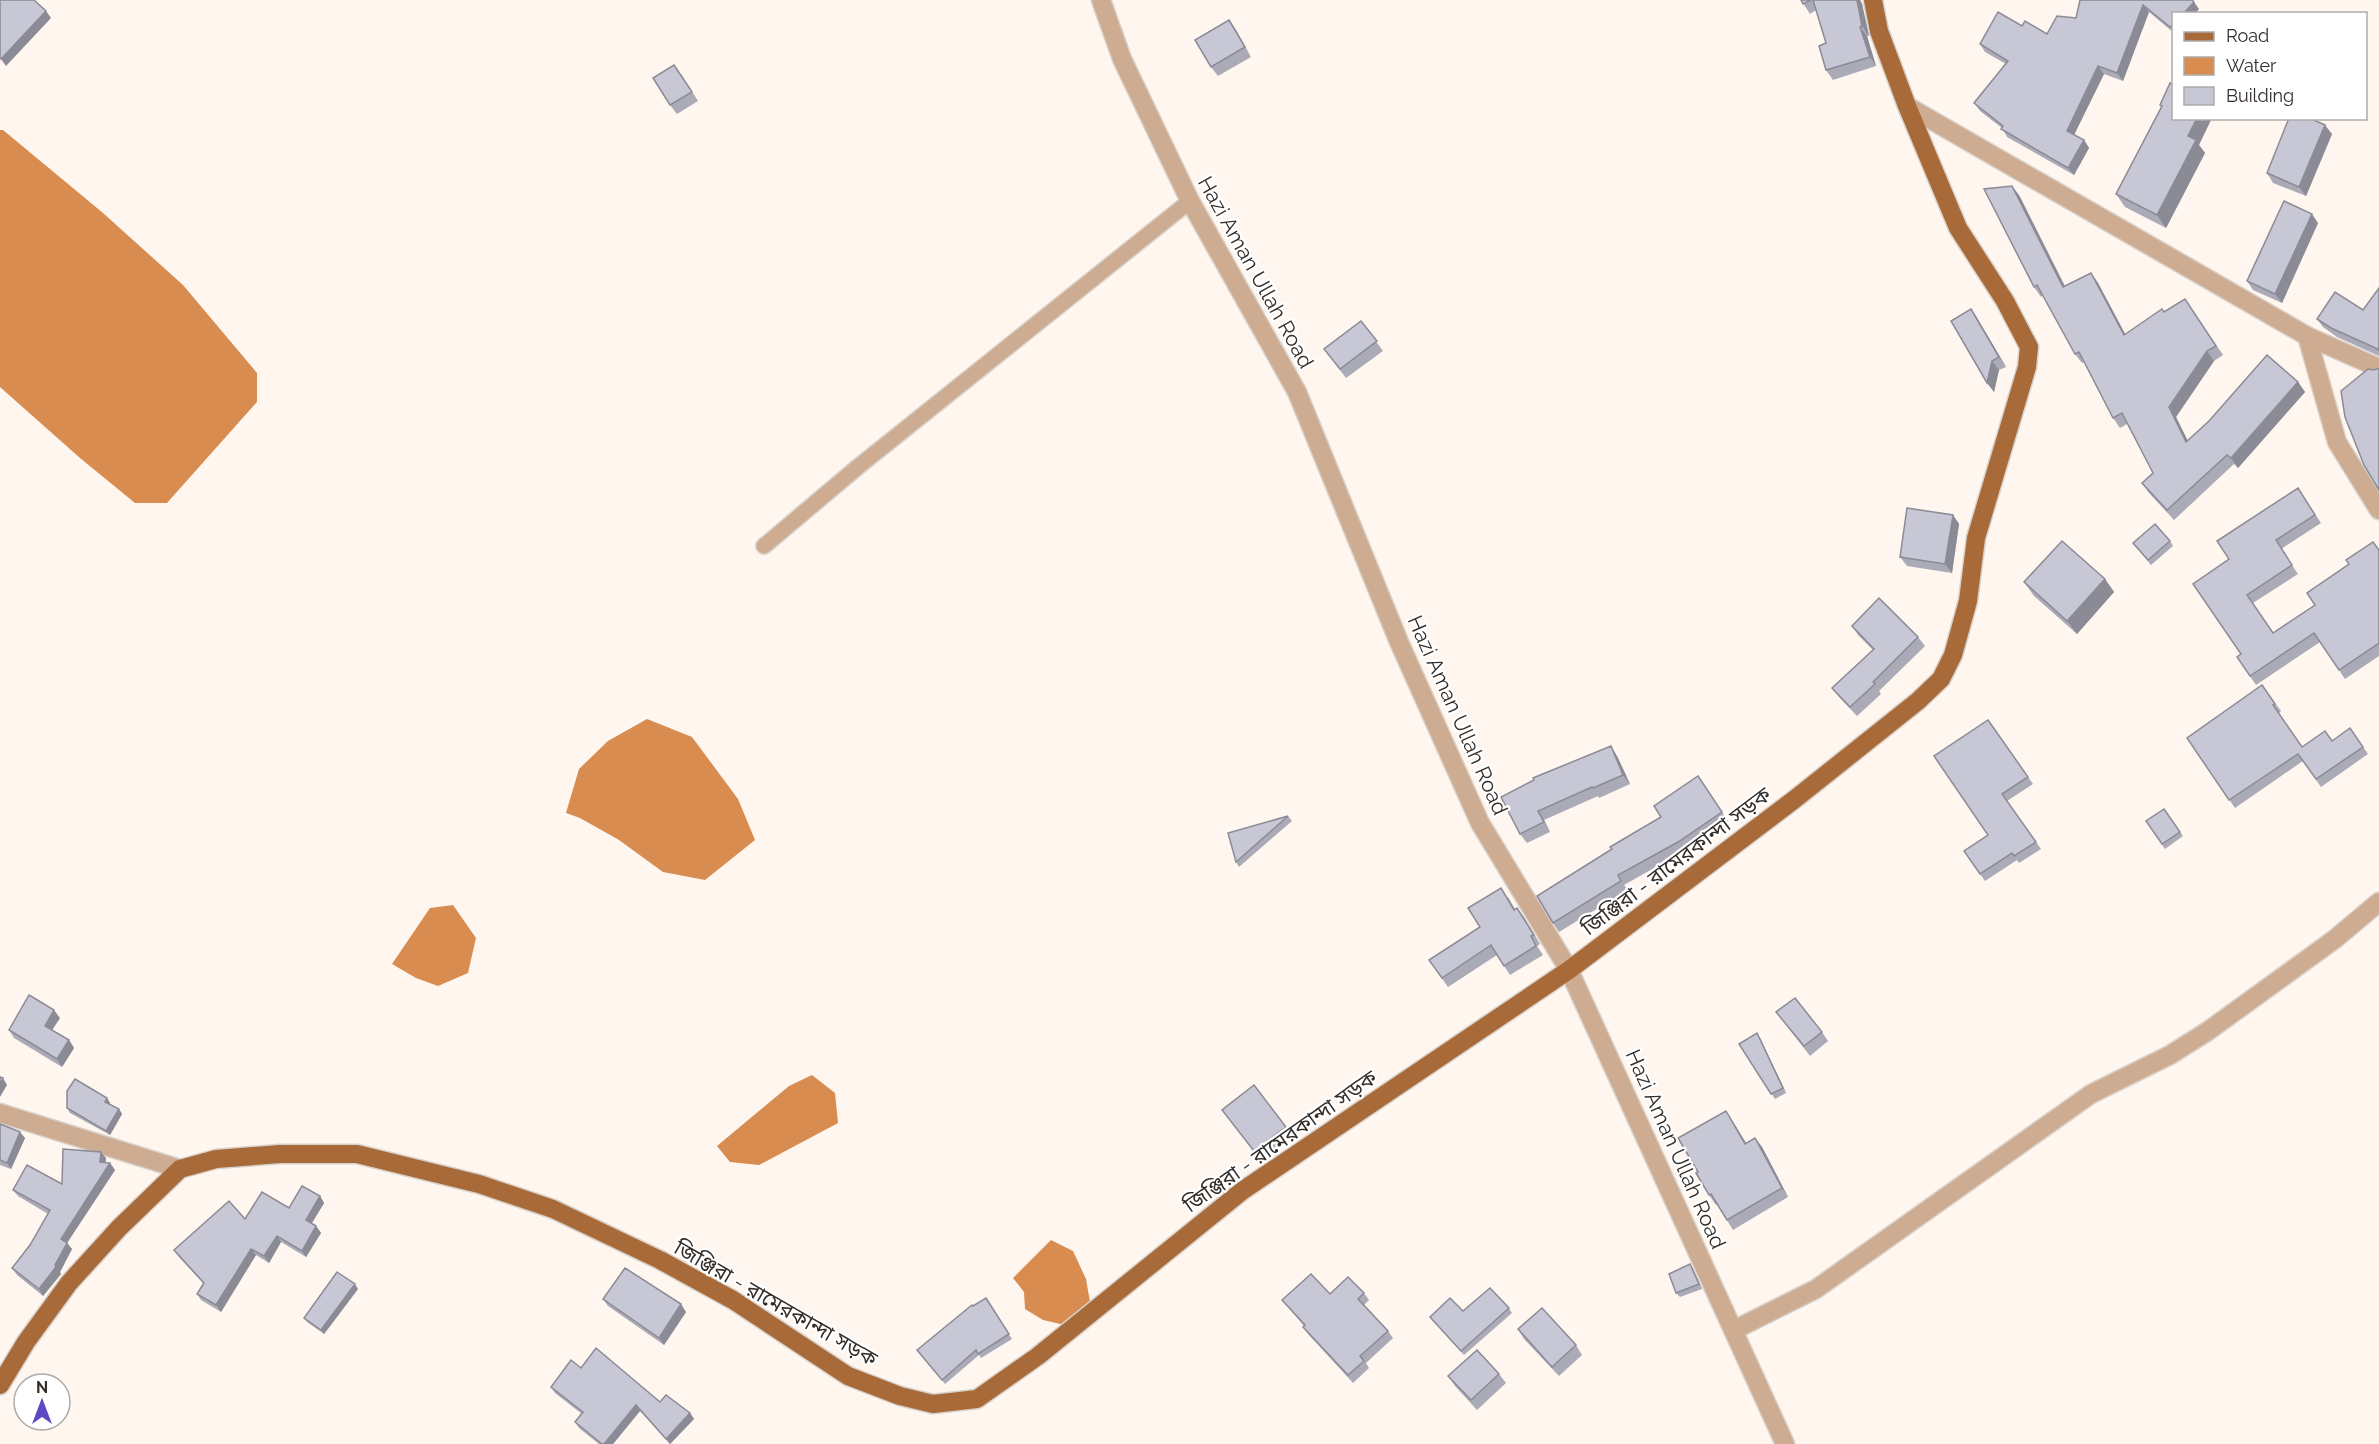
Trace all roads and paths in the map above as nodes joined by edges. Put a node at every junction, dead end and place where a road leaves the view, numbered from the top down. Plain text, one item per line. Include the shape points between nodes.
1 (1101, 0) edge
2 (1873, 0) edge
3 (1906, 106) junction
4 (1190, 201) junction
5 (2307, 336) junction
6 (2379, 368) edge
7 (2379, 510) edge
8 (764, 546) dead end
9 (2379, 902) edge
10 (1569, 970) junction
11 (0, 1113) edge
12 (180, 1169) junction
13 (1734, 1330) junction
14 (0, 1385) edge
15 (1785, 1444) edge

1 - 4 street, Hazi Aman Ullah Road via 1122,59
2 - 3 main road, জিঞ্জিরা - রামেরকান্দা সড়ক via 1879,31
3 - 5 street
3 - 10 main road, জিঞ্জিরা - রামেরকান্দা সড়ক via 1958,228 2006,301 2029,347 2028,367 1976,538 1968,601 1953,655 1941,679 1918,701
4 - 8 lane
4 - 10 street, Hazi Aman Ullah Road via 1297,392 1399,642 1480,823
5 - 6 street
5 - 7 street via 2337,442
9 - 13 street via 2208,1032 2091,1094 1816,1289
10 - 12 main road, জিঞ্জিরা - রামেরকান্দা সড়ক via 1242,1191 1038,1356 977,1399 933,1404 848,1376 734,1300 660,1260 553,1209 479,1184 357,1154 216,1159
10 - 13 street, Hazi Aman Ullah Road
11 - 12 street
12 - 14 main road, জিঞ্জিরা - রামেরকান্দা সড়ক via 69,1284
13 - 15 street, Hazi Aman Ullah Road

